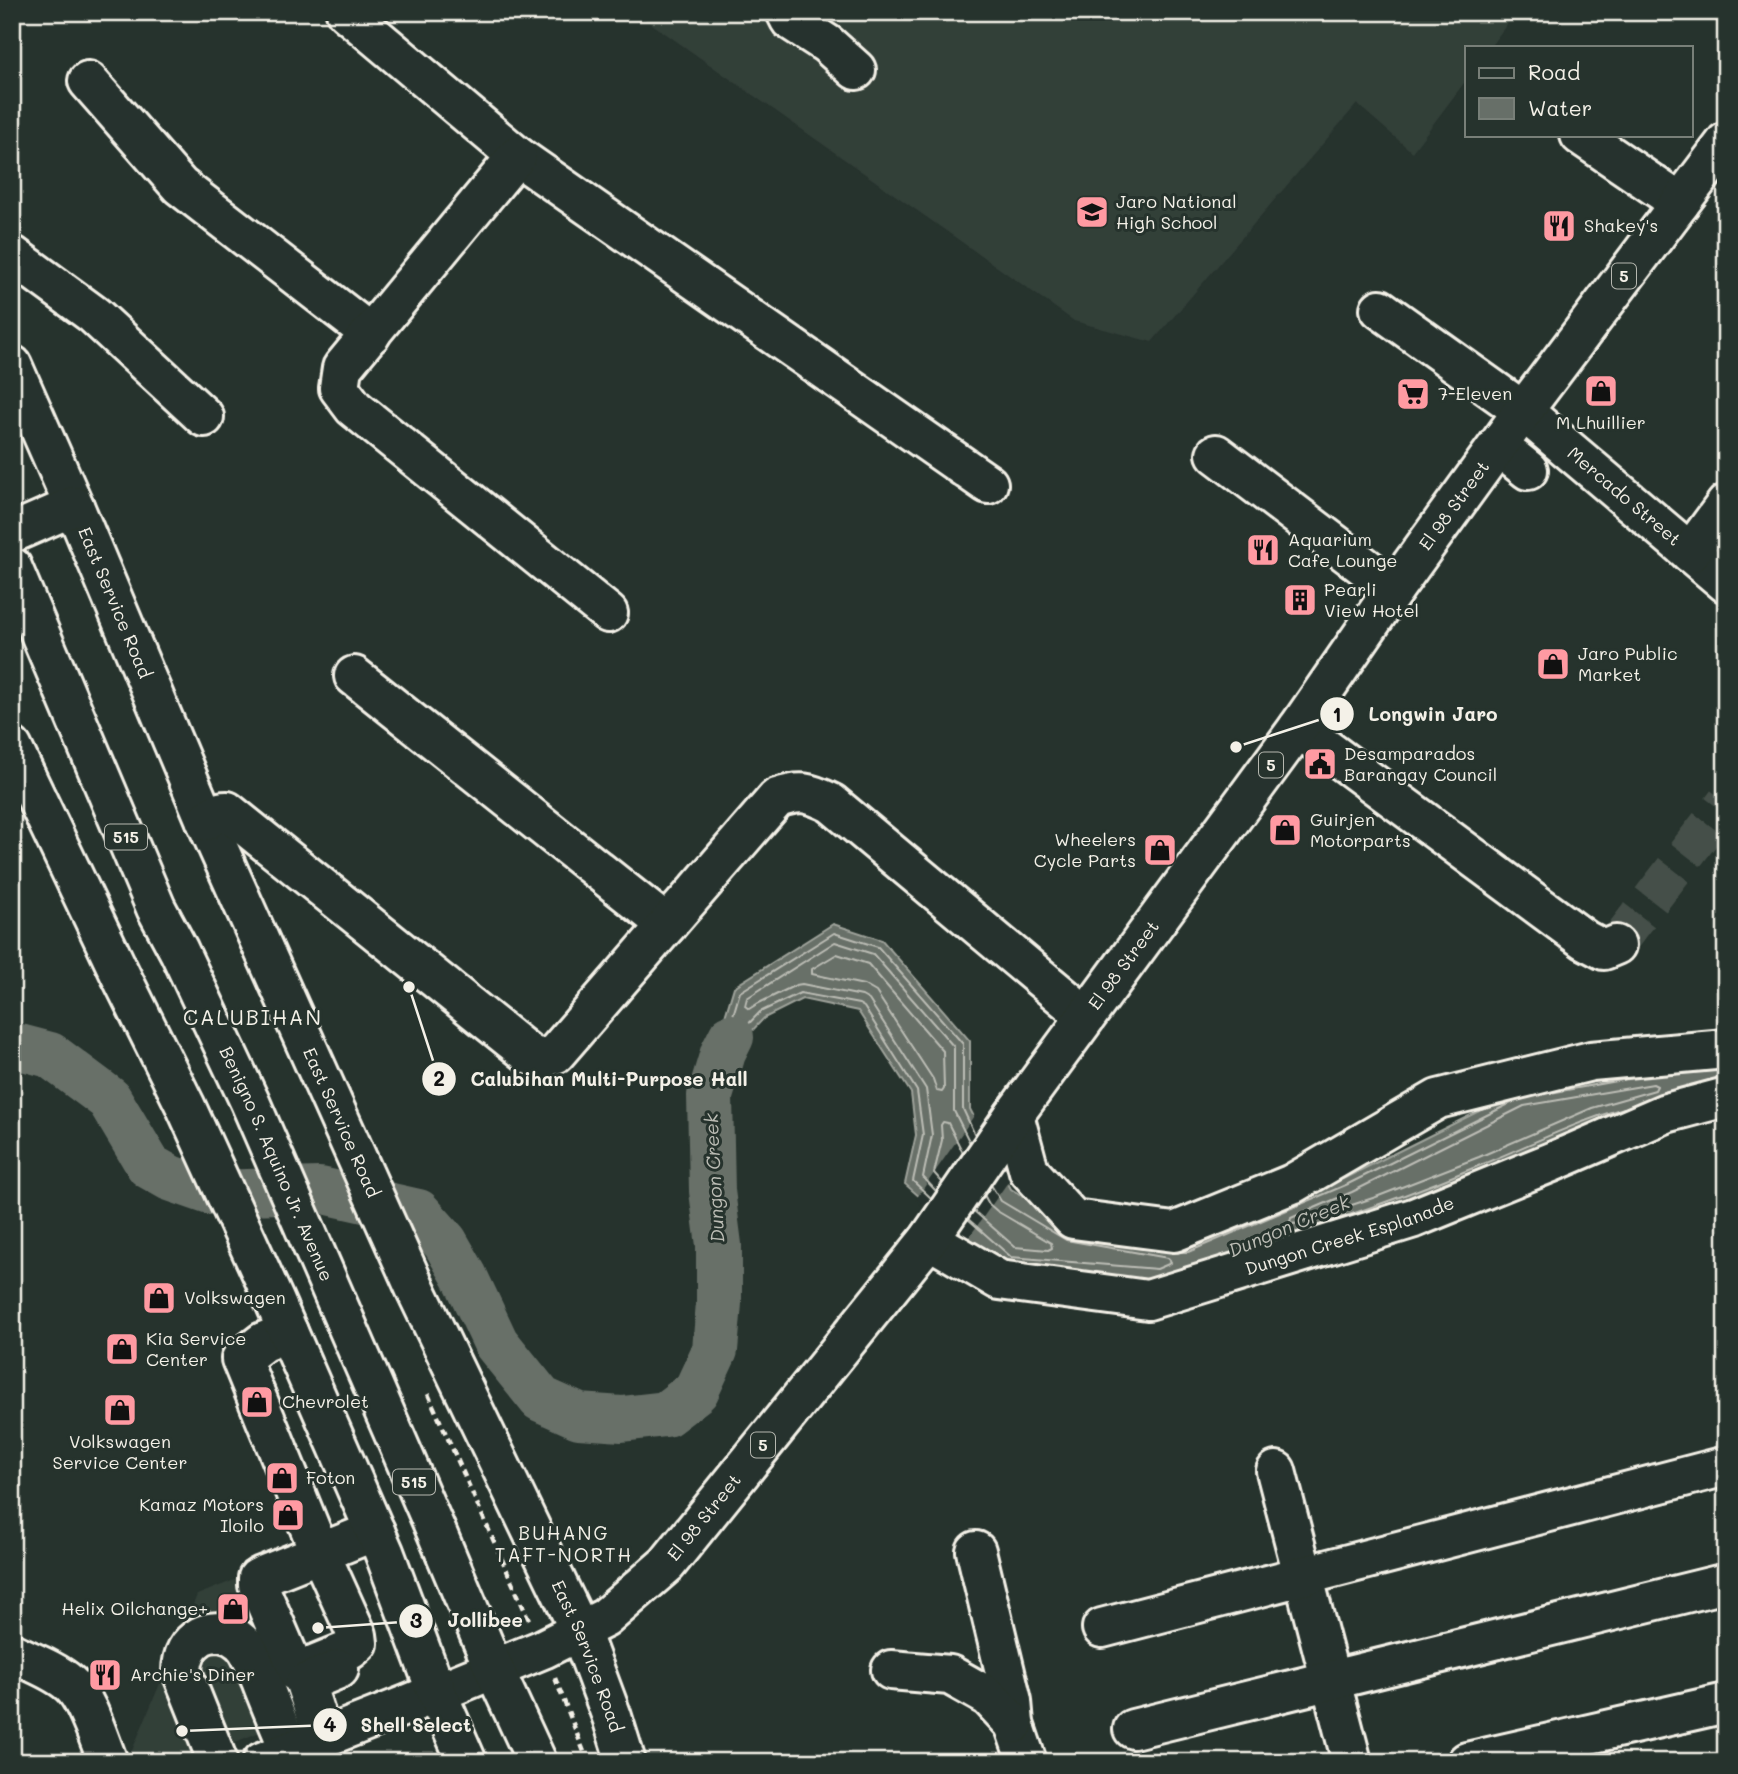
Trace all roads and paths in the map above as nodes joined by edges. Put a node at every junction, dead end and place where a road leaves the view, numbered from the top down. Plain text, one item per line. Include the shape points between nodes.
1 (786, 12) edge
2 (355, 15) edge
3 (856, 70) dead end
4 (88, 81) dead end
5 (1581, 136) edge
6 (1726, 142) edge
7 (517, 156) junction
8 (1680, 203) junction
9 (12, 255) edge
10 (1380, 309) dead end
11 (371, 334) junction
12 (12, 365) edge
13 (1523, 411) junction
14 (204, 416) dead end
15 (1498, 446) junction
16 (1216, 454) dead end
17 (1528, 470) dead end
18 (988, 484) dead end
19 (1726, 503) edge
20 (74, 506) junction
21 (12, 533) edge
22 (1689, 553) junction
23 (12, 567) edge
24 (1726, 583) edge
25 (1394, 589) junction
26 (608, 613) dead end
27 (354, 676) dead end
28 (1315, 719) junction
29 (12, 747) edge
30 (206, 821) junction
31 (156, 908) junction
32 (667, 925) junction
33 (99, 930) junction
34 (1610, 947) dead end
35 (1086, 1016) junction
36 (1726, 1049) edge
37 (1726, 1097) edge
38 (1014, 1115) junction
39 (929, 1240) junction
40 (281, 1316) junction
41 (428, 1394) dead end
42 (1726, 1466) edge
43 (1276, 1471) dead end
44 (375, 1531) junction
45 (976, 1551) dead end
46 (320, 1553) junction
47 (1303, 1576) junction
48 (1726, 1583) edge
49 (1102, 1628) dead end
50 (580, 1631) junction
51 (543, 1649) junction
52 (350, 1650) junction
53 (12, 1653) edge
54 (494, 1669) junction
55 (891, 1670) dead end
56 (1331, 1679) junction
57 (437, 1693) junction
58 (1726, 1703) edge
59 (1014, 1724) junction
60 (1133, 1730) dead end
61 (292, 1750) edge
62 (108, 1762) edge
63 (218, 1762) edge
64 (467, 1762) edge
65 (537, 1762) edge
66 (589, 1762) edge
67 (626, 1762) edge
68 (1027, 1762) edge
69 (1352, 1762) edge
70 (1467, 1762) edge

1 - 3 main road via 790,20
2 - 7 main road
4 - 11 main road via 180,186
5 - 8 main road
6 - 8 main road, El 98 Street / 5
7 - 11 main road
7 - 18 main road
8 - 13 main road, El 98 Street / 5
9 - 14 main road via 94,315
10 - 13 main road, Mercado Street
11 - 26 main road via 342,368 340,388 354,408
12 - 20 main road, East Service Road
13 - 15 main road, El 98 Street / 5
13 - 22 main road, Mercado Street
15 - 17 main road
15 - 25 main road, El 98 Street / 5
16 - 25 main road
19 - 22 main road
20 - 21 main road
20 - 30 main road, East Service Road
22 - 24 main road, Mercado Street
23 - 31 main road, Benigno S. Aquino Jr. Avenue / 515
25 - 28 main road, El 98 Street / 5
27 - 32 main road
28 - 34 main road via 1585,940
28 - 35 main road, El 98 Street / 5
29 - 33 main road
30 - 32 main road via 227,811 540,1059 555,1054
30 - 50 main road, East Service Road via 416,1290
31 - 33 main road
31 - 54 main road, Benigno S. Aquino Jr. Avenue / 515 via 250,1102
32 - 35 main road via 777,798 794,792 813,794 831,803
33 - 40 main road
35 - 38 main road, El 98 Street / 5
36 - 38 main road via 1591,1061 1438,1099 1292,1184 1174,1231 1073,1219 1029,1171
37 - 39 main road, Dungon Creek Esplanade via 1666,1113 1413,1218 1148,1300 999,1280
38 - 39 main road, El 98 Street / 5
39 - 50 main road, El 98 Street / 5 via 667,1564 605,1618
40 - 44 main road
40 - 46 main road via 263,1342 241,1359
41 - 51 path
42 - 47 main road
43 - 47 main road
44 - 46 main road
44 - 57 main road
45 - 59 main road
46 - 52 main road via 357,1636 358,1643
46 - 52 main road via 262,1576 258,1584 296,1672
47 - 49 main road
47 - 56 main road
48 - 56 main road
50 - 51 main road, El 98 Street / 5
50 - 67 main road, East Service Road
51 - 54 main road, El 98 Street / 5
51 - 66 path
52 - 61 main road via 354,1664 305,1683
53 - 62 main road via 72,1685 84,1702
54 - 57 main road, El 98 Street / 5
54 - 65 main road, Benigno S. Aquino Jr. Avenue
55 - 59 main road via 950,1675 989,1697
56 - 60 main road
56 - 69 main road
57 - 61 main road, El 98 Street
57 - 64 main road
58 - 70 main road
59 - 68 main road
61 - 63 main road via 247,1648 233,1636 214,1632 190,1645 182,1672

